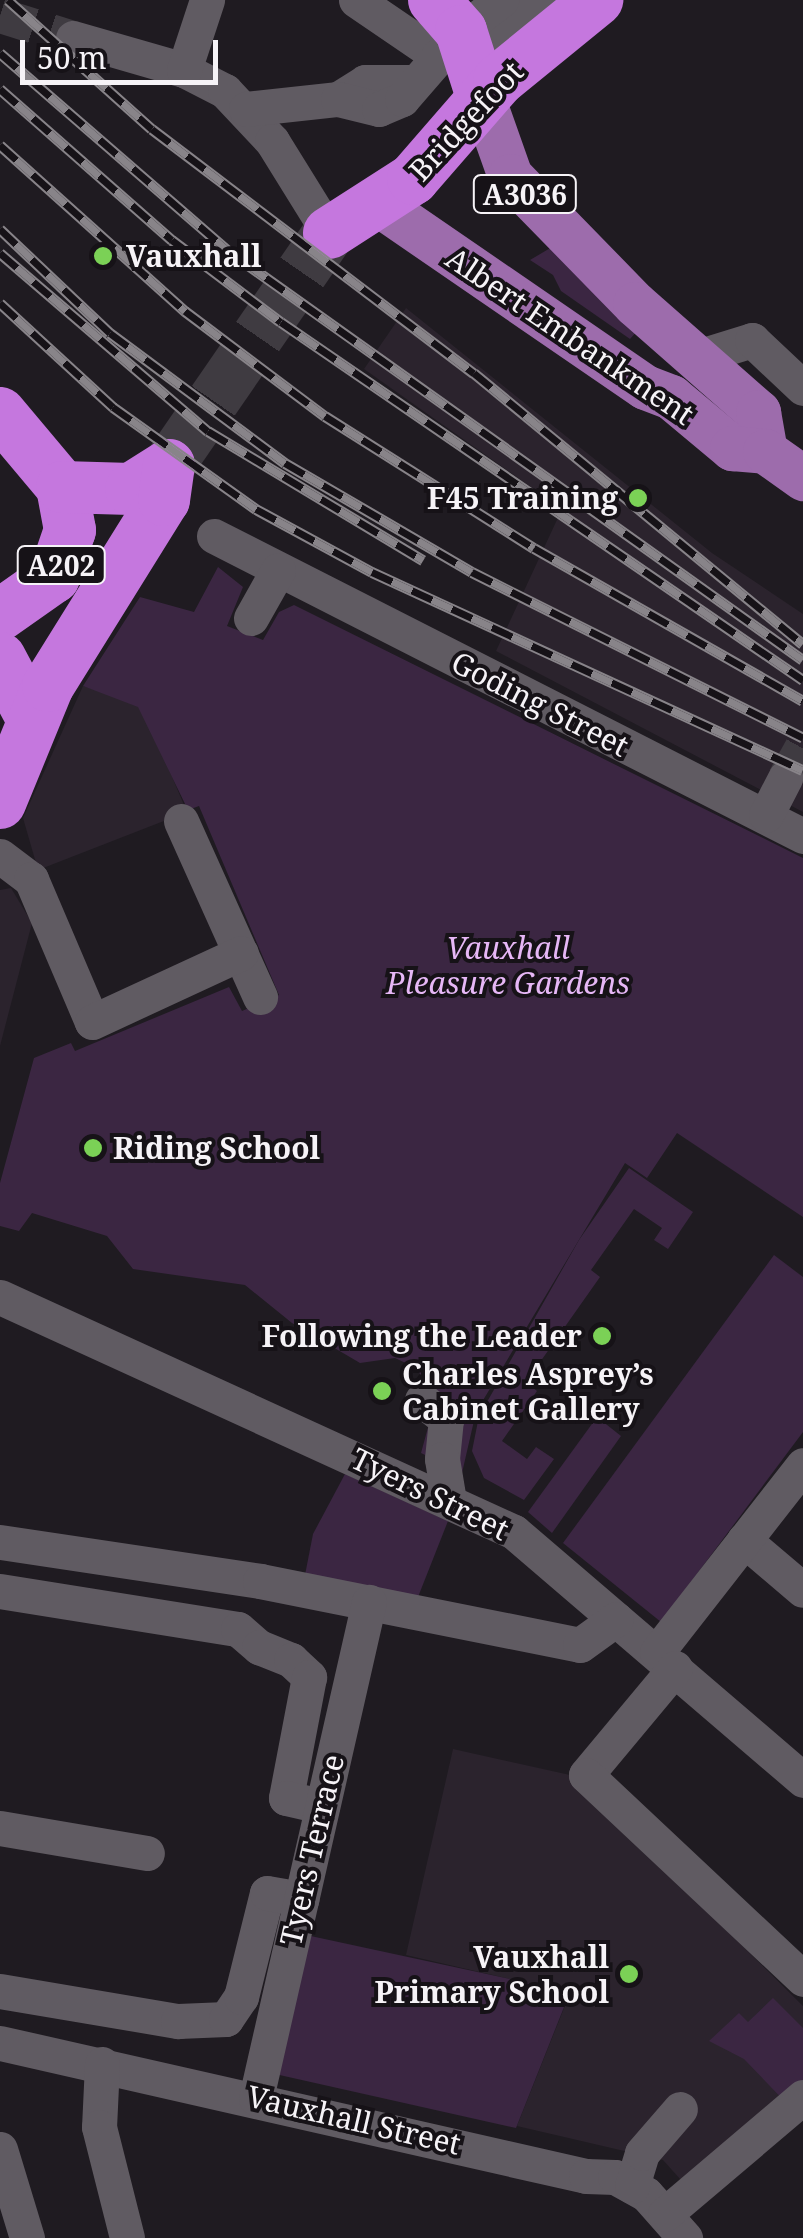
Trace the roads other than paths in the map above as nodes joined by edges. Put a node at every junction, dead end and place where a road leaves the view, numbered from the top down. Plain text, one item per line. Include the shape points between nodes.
1 (207, 0) edge
2 (356, 0) edge
3 (544, 0) edge
4 (597, 0) edge
5 (73, 38) tunnel mouth
6 (457, 46) edge
7 (184, 70) junction
8 (246, 109) junction
9 (380, 205) junction
10 (328, 233) joint
11 (694, 358) junction
12 (803, 388) edge
13 (0, 413) edge
14 (789, 459) edge
15 (62, 487) junction
16 (214, 536) dead end
17 (278, 570) junction
18 (0, 615) edge
19 (251, 618) dead end
20 (0, 658) edge
21 (33, 720) junction
22 (785, 778) tunnel mouth
23 (0, 803) edge
24 (766, 816) junction
25 (181, 821) dead end
26 (803, 836) edge
27 (0, 856) edge
28 (241, 954) junction
29 (260, 997) dead end
30 (0, 1297) edge
31 (422, 1400) dead end
32 (803, 1465) edge
33 (449, 1501) junction
34 (744, 1540) junction
35 (0, 1542) edge
36 (260, 1581) junction
37 (0, 1590) edge
38 (803, 1590) edge
39 (369, 1602) junction
40 (616, 1618) junction
41 (250, 1640) junction
42 (666, 1660) junction
43 (803, 1780) edge
44 (322, 1806) junction
45 (0, 1828) edge
46 (146, 1853) dead end
47 (301, 1899) junction
48 (803, 1979) edge
49 (0, 1991) edge
50 (0, 2043) edge
51 (102, 2064) junction
52 (256, 2098) junction
53 (803, 2098) edge
54 (680, 2108) dead end
55 (0, 2149) edge
56 (632, 2186) junction
57 (668, 2228) edge
58 (27, 2238) edge
59 (127, 2238) edge

1 - 7 street
2 - 6 street
3 - 6 street
4 - 6 highway, Bridgefoot
5 - 7 street
6 - 8 street via 402,99 380,109 338,99
6 - 9 highway, Bridgefoot via 439,153
6 - 11 main road, Albert Embankment / A3036 via 510,176
7 - 8 street
8 - 10 street
9 - 10 highway, Bridgefoot
9 - 14 main road, Albert Embankment / A3036 via 645,387 653,422 676,438 712,434 732,448
11 - 12 street via 752,340
11 - 14 main road, Albert Embankment / A3036 via 758,412
13 - 15 highway
15 - 18 highway, A202 via 70,514 66,556 39,592
15 - 21 highway, A202 via 131,490 169,465 164,500
16 - 17 street, Goding Street
17 - 19 street
17 - 24 street, Goding Street
20 - 21 highway
21 - 23 highway
22 - 24 street
24 - 26 street, Goding Street
25 - 28 street
27 - 28 street via 31,879 92,1022
28 - 29 street
30 - 33 street, Tyers Street
31 - 33 street via 446,1419 442,1458
32 - 34 street
33 - 40 street, Tyers Street via 514,1532
34 - 38 street
34 - 42 street
35 - 36 street
36 - 39 street
36 - 41 street
37 - 41 street via 182,1617 238,1629
39 - 40 street via 580,1645
39 - 44 street, Tyers Terrace
40 - 42 street, Tyers Street
41 - 44 street via 309,1677 286,1798
42 - 43 street, Tyers Street
42 - 48 street via 586,1775
44 - 47 street, Tyers Terrace
45 - 46 street
47 - 49 street via 268,1893 241,1997 226,2019 178,2020
47 - 52 street, Tyers Terrace
50 - 51 street, Vauxhall Street
51 - 52 street, Vauxhall Street
51 - 59 street via 99,2126
52 - 56 street, Vauxhall Street via 586,2176 603,2174
53 - 57 street
54 - 56 street via 642,2153
55 - 58 street
56 - 57 street, Vauxhall Street

